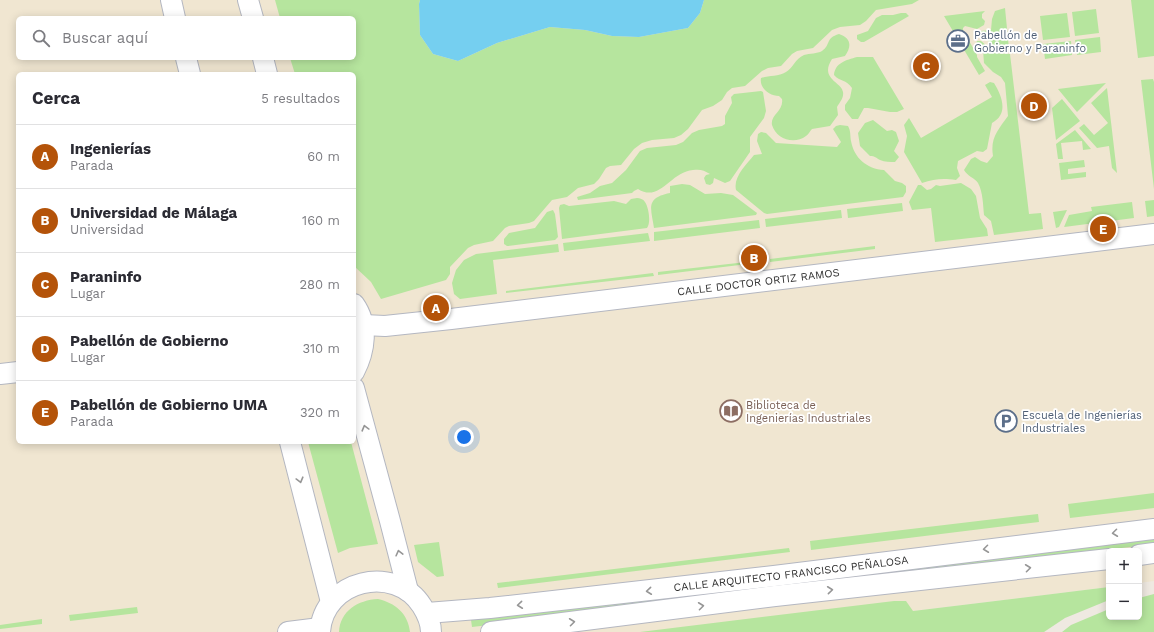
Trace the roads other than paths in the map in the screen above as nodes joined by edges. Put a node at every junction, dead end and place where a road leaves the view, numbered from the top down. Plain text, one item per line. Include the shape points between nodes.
1 (171, 0) edge
2 (248, 0) edge
3 (175, 16) edge
4 (252, 16) edge
5 (186, 60) edge
6 (264, 60) edge
7 (190, 72) edge
8 (266, 72) edge
9 (1154, 234) edge
10 (356, 306) edge
11 (363, 325) junction
12 (356, 368) edge
13 (16, 372) edge
14 (0, 374) edge
15 (356, 395) edge
16 (291, 444) edge
17 (1154, 529) edge
18 (1154, 553) edge
19 (1142, 555) edge
20 (1106, 559) edge
21 (408, 591) junction
22 (331, 602) junction
23 (427, 613) junction
24 (320, 630) edge
25 (288, 632) edge
26 (431, 632) edge
27 (491, 632) edge

1 - 3 street
2 - 4 street
5 - 7 street
6 - 8 street
9 - 11 street, CALLE DOCTOR ORTIZ RAMOS via 451,319 385,326
10 - 11 street
11 - 12 street via 364,342 361,359
13 - 14 street
21 -> 15 street
16 -> 22 street
17 -> 23 street, CALLE ARQUITECTO FRANCISCO PEÑALOSA via 498,608
18 - 19 street
27 -> 20 street, CALLE ARQUITECTO FRANCISCO PEÑALOSA via 775,596
21 - 22 street via 393,584 376,581 359,583
21 - 23 street
22 - 24 street via 324,614
23 - 26 street
24 - 25 street

